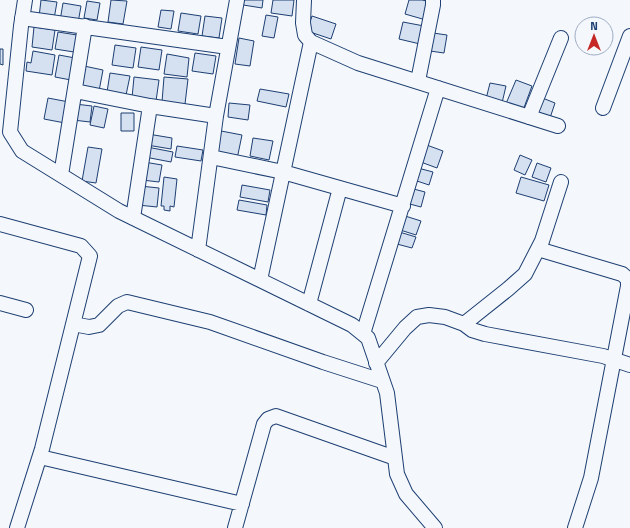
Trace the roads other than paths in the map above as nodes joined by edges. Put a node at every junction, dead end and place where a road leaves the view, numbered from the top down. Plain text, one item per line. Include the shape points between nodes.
1 (25, 0) edge
2 (237, 0) edge
3 (304, 0) edge
4 (433, 0) edge
5 (22, 18) junction
6 (85, 26) junction
7 (630, 36) edge
8 (561, 38) dead end
9 (311, 42) junction
10 (228, 47) junction
11 (418, 81) junction
12 (438, 88) junction
13 (75, 90) junction
14 (150, 106) junction
15 (602, 108) dead end
16 (216, 116) junction
17 (529, 117) junction
18 (558, 126) dead end
19 (5, 132) edge
20 (211, 158) junction
21 (283, 172) junction
22 (61, 175) junction
23 (561, 182) dead end
24 (340, 188) junction
25 (403, 206) junction
26 (133, 218) junction
27 (0, 224) edge
28 (538, 249) junction
29 (198, 250) junction
30 (260, 280) junction
31 (629, 287) edge
32 (309, 304) junction
33 (1, 306) edge
34 (26, 310) dead end
35 (73, 324) junction
36 (464, 324) junction
37 (362, 334) junction
38 (614, 359) junction
39 (376, 363) junction
40 (630, 365) edge
41 (382, 381) junction
42 (40, 457) junction
43 (395, 458) junction
44 (242, 504) junction
45 (17, 528) edge
46 (235, 528) edge
47 (435, 528) edge
48 (575, 528) edge

1 - 5 street
2 - 10 street
3 - 9 street via 303,23 305,35
4 - 11 street
5 - 6 street
5 - 19 street
6 - 10 street
6 - 13 street
7 - 15 street
8 - 17 street
9 - 11 street via 358,63
9 - 21 street
10 - 16 street
11 - 12 street
12 - 17 street
12 - 25 street
13 - 14 street
13 - 22 street
14 - 16 street
14 - 26 street
16 - 20 street
17 - 18 street
19 - 22 street via 22,151
20 - 21 street
20 - 29 street
21 - 24 street
21 - 30 street
22 - 26 street
23 - 28 street
24 - 25 street
24 - 32 street
25 - 37 street
26 - 29 street
27 - 35 street via 81,246 90,256
28 - 31 street via 622,274 628,279
28 - 36 street via 524,274
29 - 30 street
30 - 32 street
31 - 38 street
32 - 37 street via 352,325
33 - 34 street
35 - 41 street via 89,327 99,325 118,306 127,302 210,322
35 - 42 street
36 - 38 street via 485,334
36 - 39 street via 445,317 417,317
37 - 39 street via 368,338
38 - 40 street
38 - 48 street via 591,478
39 - 41 street
41 - 43 street via 387,393
42 - 44 street
42 - 45 street
43 - 44 street via 276,416 264,424
43 - 47 street via 397,474 406,494
44 - 46 street

